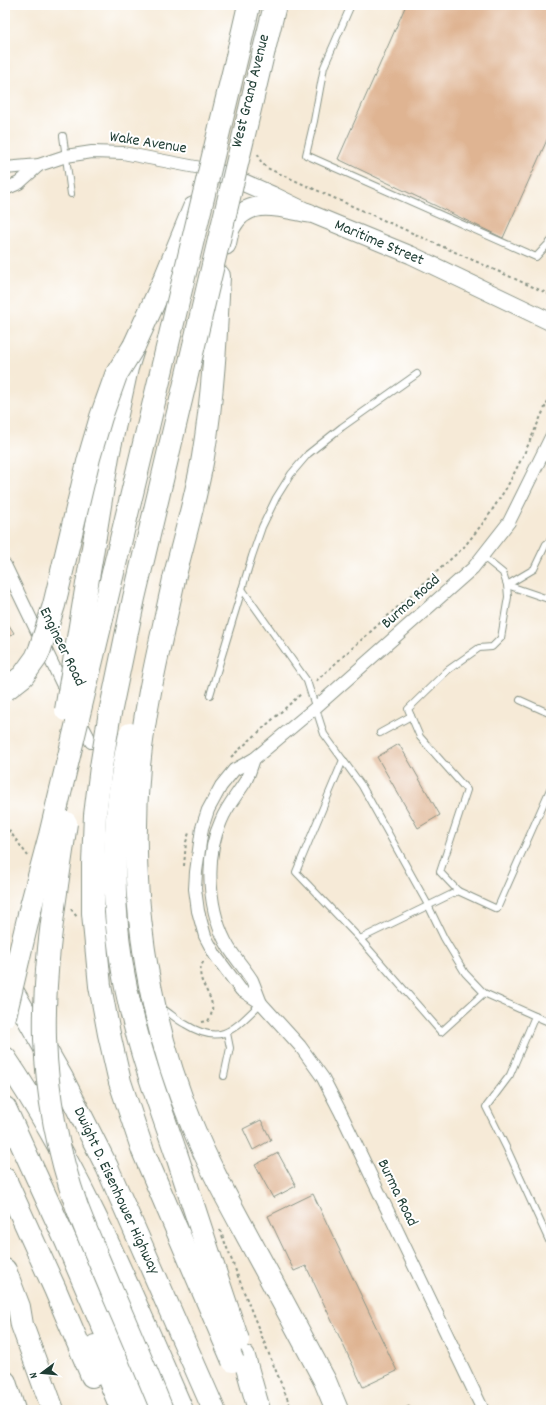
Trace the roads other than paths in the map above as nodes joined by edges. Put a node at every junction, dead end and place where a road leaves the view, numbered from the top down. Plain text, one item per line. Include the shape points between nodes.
1 (248, 5) edge
2 (274, 5) edge
3 (351, 5) edge
4 (63, 136) dead end
5 (66, 156) junction
6 (39, 165) junction
7 (5, 168) edge
8 (206, 169) junction
9 (230, 177) junction
10 (5, 189) edge
11 (71, 194) dead end
12 (309, 213) junction
13 (551, 241) edge
14 (219, 276) junction
15 (551, 322) edge
16 (134, 346) junction
17 (417, 374) dead end
18 (551, 437) edge
19 (551, 540) edge
20 (482, 556) junction
21 (5, 565) edge
22 (174, 579) junction
23 (507, 585) junction
24 (242, 590) junction
25 (551, 600) edge
26 (102, 620) junction
27 (5, 690) edge
28 (210, 695) dead end
29 (520, 700) dead end
30 (315, 708) junction
31 (551, 714) edge
32 (411, 716) junction
33 (380, 733) dead end
34 (90, 742) dead end
35 (254, 759) junction
36 (343, 760) junction
37 (551, 786) edge
38 (458, 891) junction
39 (428, 905) junction
40 (31, 906) junction
41 (360, 939) junction
42 (5, 978) edge
43 (484, 993) junction
44 (146, 997) dead end
45 (261, 1003) junction
46 (5, 1016) edge
47 (535, 1016) junction
48 (551, 1024) edge
49 (227, 1032) junction
50 (5, 1058) edge
51 (224, 1076) dead end
52 (5, 1108) edge
53 (5, 1144) edge
54 (5, 1179) edge
55 (551, 1245) edge
56 (5, 1270) edge
57 (5, 1307) edge
58 (22, 1325) junction
59 (238, 1359) junction
60 (5, 1382) edge
61 (14, 1410) edge
62 (53, 1410) edge
63 (106, 1410) edge
64 (122, 1410) edge
65 (139, 1410) edge
66 (162, 1410) edge
67 (182, 1410) edge
68 (214, 1410) edge
69 (254, 1410) edge
70 (260, 1410) edge
71 (337, 1410) edge
72 (483, 1410) edge

1 - 8 main road, West Grand Avenue
1 - 26 highway, bridge
2 - 9 main road, West Grand Avenue
2 - 59 highway, bridge via 133,604 102,761 95,815 93,864 93,913 100,986 120,1082 143,1152
3 - 13 lane via 324,67 306,155 536,257
4 - 5 lane
5 - 6 street, Wake Avenue
5 - 8 street, Wake Avenue via 92,152 123,153
5 - 11 lane
6 - 7 street, Wake Avenue
6 - 10 street, Wake Avenue via 19,184
8 - 9 main road, Maritime Street
8 - 16 highway via 192,214
9 - 12 main road, Maritime Street
9 - 14 main road, West Grand Avenue
12 - 14 main road via 265,205 251,208 238,216 230,228
12 - 15 main road, Maritime Street via 411,255
14 - 22 highway via 211,393 201,464
16 - 27 highway, bridge via 116,375 101,417 54,605 40,649 23,676
16 - 40 highway, bridge via 108,456
17 - 24 lane via 342,427 308,454 291,474 262,527
18 - 20 street, Burma Road via 510,522
19 - 23 lane via 546,544 534,569
20 - 23 lane via 503,574
20 - 30 street, Burma Road via 473,568
21 - 34 street, Engineer Road
22 - 59 highway, bridge via 145,671 124,768 115,840 116,912 125,981 135,1027
22 - 71 highway, bridge via 146,717 138,791 137,887 150,983 160,1030 182,1099 200,1144 325,1380
23 - 25 lane
23 - 32 lane via 508,597 501,638 492,647 479,648 448,670 408,709
24 - 28 lane
24 - 30 lane via 307,681
26 - 40 highway, bridge
26 - 66 highway, bridge via 68,808 50,935 45,1005 46,1059 56,1126 75,1199
29 - 31 lane
30 - 35 street, Burma Road
30 - 36 lane via 324,734
32 - 33 lane
32 - 38 lane via 420,737 467,790 440,872
35 - 45 street, Burma Road via 245,781 221,821 210,864 215,912 220,929 252,981
35 - 45 street, Burma Road via 234,770 221,786 208,810 202,828 195,889 205,936 215,955 240,990
36 - 39 lane via 362,786
36 - 41 lane via 296,872
37 - 38 lane via 497,909
38 - 39 lane
39 - 41 lane
39 - 43 lane via 465,973
40 - 46 highway, bridge
41 - 43 lane via 441,1032
42 - 68 highway, Dwight D. Eisenhower Highway via 62,1078 107,1167
43 - 47 lane
44 - 49 lane via 198,1032 221,1035
45 - 49 lane
45 - 72 street, Burma Road via 300,1046 323,1078
47 - 48 lane
47 - 55 lane via 510,1075 486,1107
49 - 51 lane via 230,1048
50 - 67 highway via 64,1154 98,1219
52 - 65 highway via 69,1247
53 - 64 highway via 68,1282
54 - 63 highway
56 - 58 highway via 19,1307
57 - 58 highway
58 - 62 highway
59 - 69 highway
59 - 70 highway
60 - 61 highway

